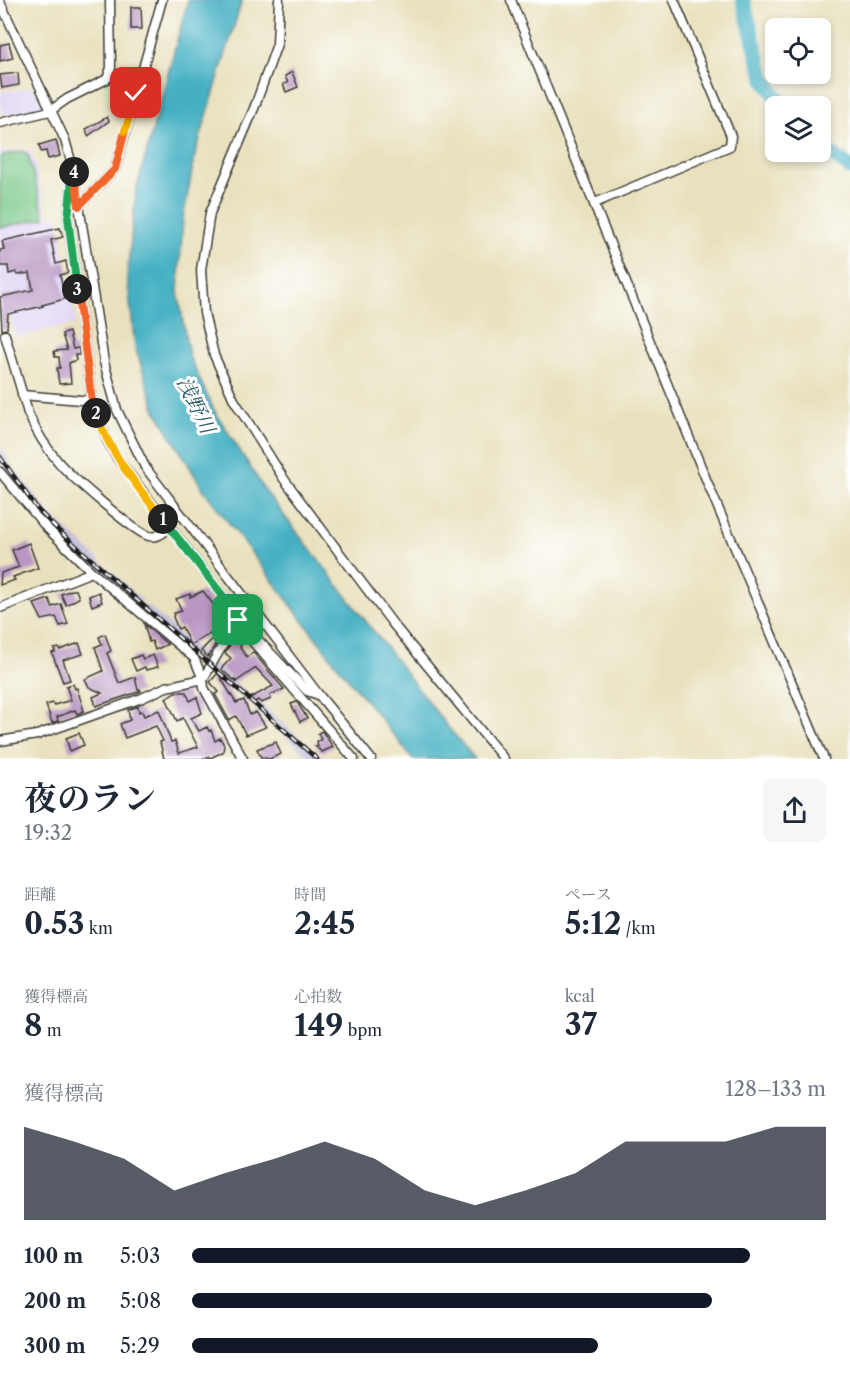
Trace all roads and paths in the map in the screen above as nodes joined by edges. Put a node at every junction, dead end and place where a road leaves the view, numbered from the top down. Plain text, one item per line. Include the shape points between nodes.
1 (110, 0) edge
2 (162, 0) edge
3 (279, 0) edge
4 (511, 0) edge
5 (674, 0) edge
6 (0, 2) edge
7 (50, 111) junction
8 (0, 123) edge
9 (73, 168) junction
10 (595, 203) junction
11 (79, 206) junction
12 (5, 335) dead end
13 (22, 395) junction
14 (92, 401) junction
15 (0, 474) edge
16 (169, 528) junction
17 (92, 572) junction
18 (0, 608) edge
19 (237, 621) junction
20 (203, 680) junction
21 (319, 695) junction
22 (0, 741) edge
23 (243, 759) edge
24 (354, 759) edge
25 (371, 759) edge
26 (504, 759) edge
27 (824, 759) edge

1 - 7 street via 111,72 107,79
2 - 11 street via 115,169
3 - 26 street via 277,45 210,213 201,270 204,313 214,355 234,400 284,479 393,624
4 - 10 street
5 - 10 street via 731,136 730,146
6 - 7 street
7 - 8 street
7 - 9 street via 65,140
9 - 11 street
9 - 14 street via 68,218
10 - 27 street
11 - 21 street via 105,362 117,410 145,467
12 - 13 street
13 - 14 street
13 - 16 street via 32,423 60,464 134,530 151,537
14 - 16 street via 117,458
15 - 17 street
16 - 19 street via 233,609
17 - 18 street
17 - 20 street via 194,658
19 - 20 street
19 - 21 street via 307,691
19 - 24 street
20 - 22 street via 165,687 37,735
20 - 23 street
21 - 25 street

